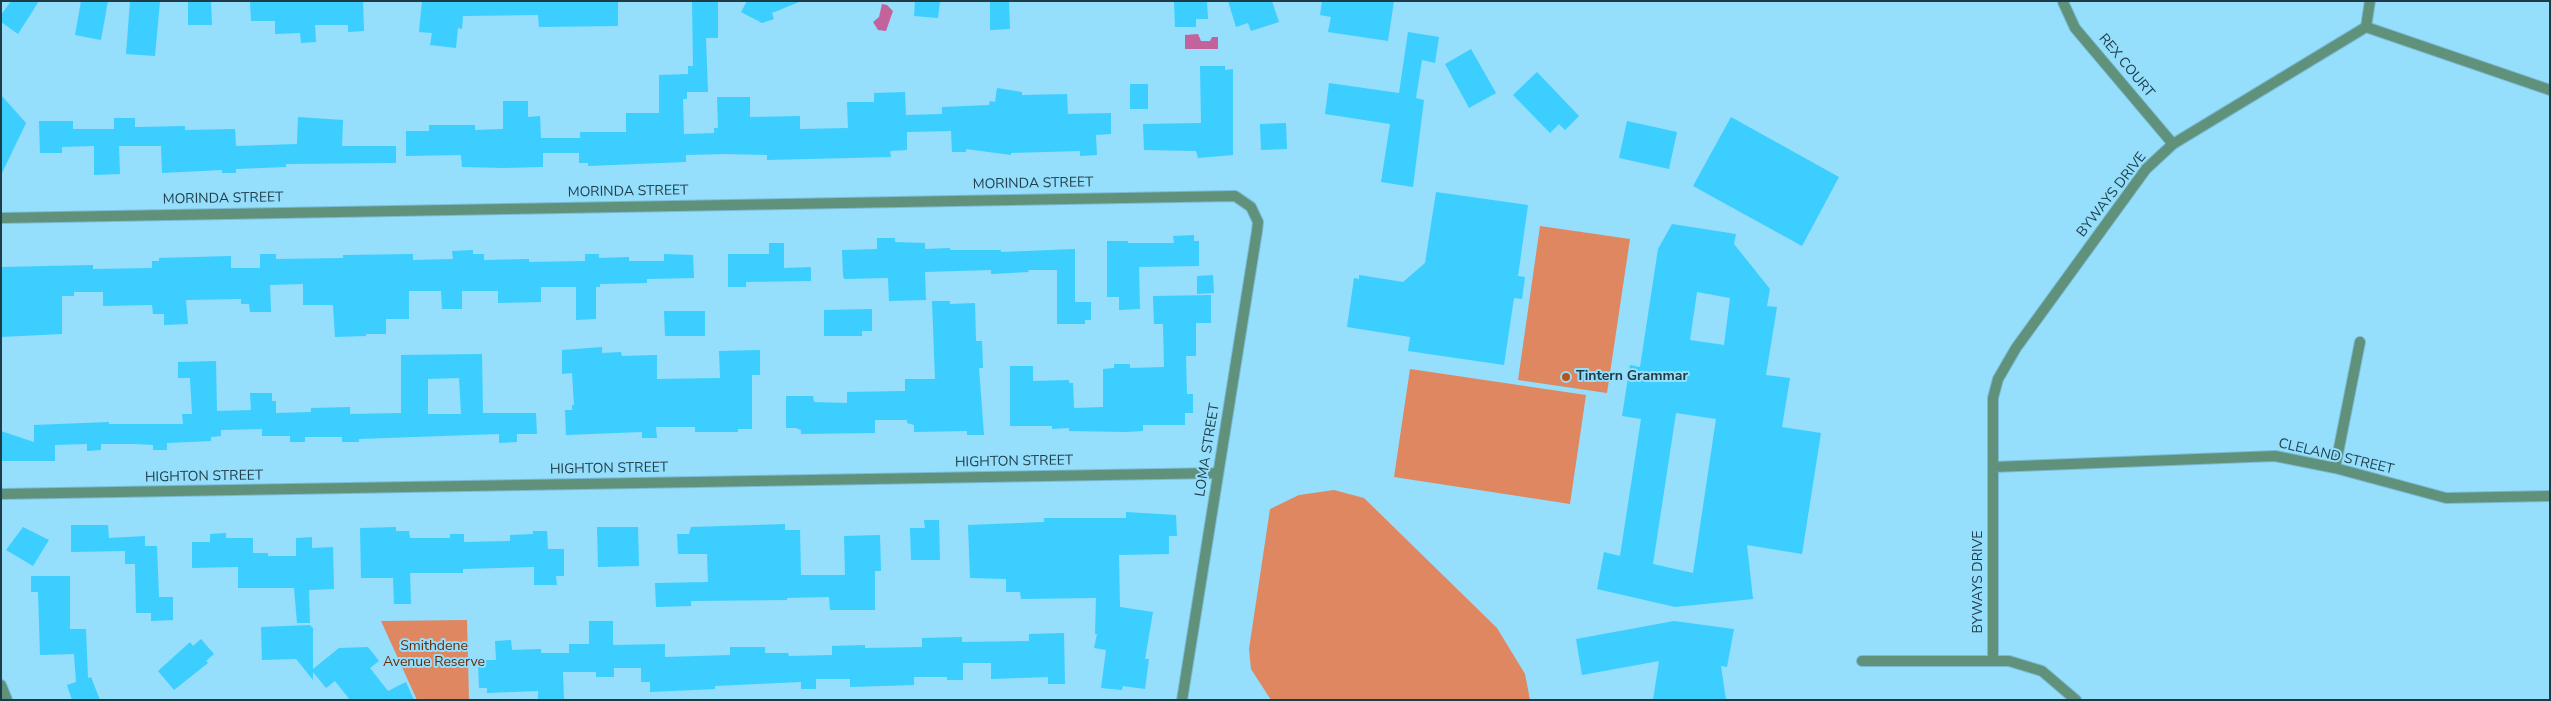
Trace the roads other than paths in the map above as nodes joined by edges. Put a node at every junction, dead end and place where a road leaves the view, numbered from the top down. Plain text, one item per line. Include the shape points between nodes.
1 (2370, 1) edge
2 (2063, 2) edge
3 (2366, 27) junction
4 (2550, 90) edge
5 (2173, 144) junction
6 (1251, 207) joint
7 (1, 218) edge
8 (2360, 342) dead end
9 (1994, 467) junction
10 (2335, 468) junction
11 (1218, 473) junction
12 (1, 494) edge
13 (2550, 496) edge
14 (1993, 660) junction
15 (1862, 661) dead end
16 (1, 685) edge
17 (7, 700) edge
18 (1182, 700) edge
19 (2076, 700) edge

1 - 3 street
2 - 5 street, REX COURT via 2075,28
3 - 4 street
3 - 5 street, BYWAYS DRIVE
5 - 9 street, BYWAYS DRIVE via 2146,169 2007,362 1993,398
6 - 7 street, MORINDA STREET via 1236,196 1209,195
6 - 11 street, LOMA STREET via 1258,222 1257,231
8 - 10 street
9 - 10 street, CLELAND STREET via 2275,456
9 - 14 street, BYWAYS DRIVE
10 - 13 street, CLELAND STREET via 2446,498
11 - 12 street, HIGHTON STREET
11 - 18 street, LOMA STREET
14 - 15 street
14 - 19 street via 2025,664 2042,671
16 - 17 street

